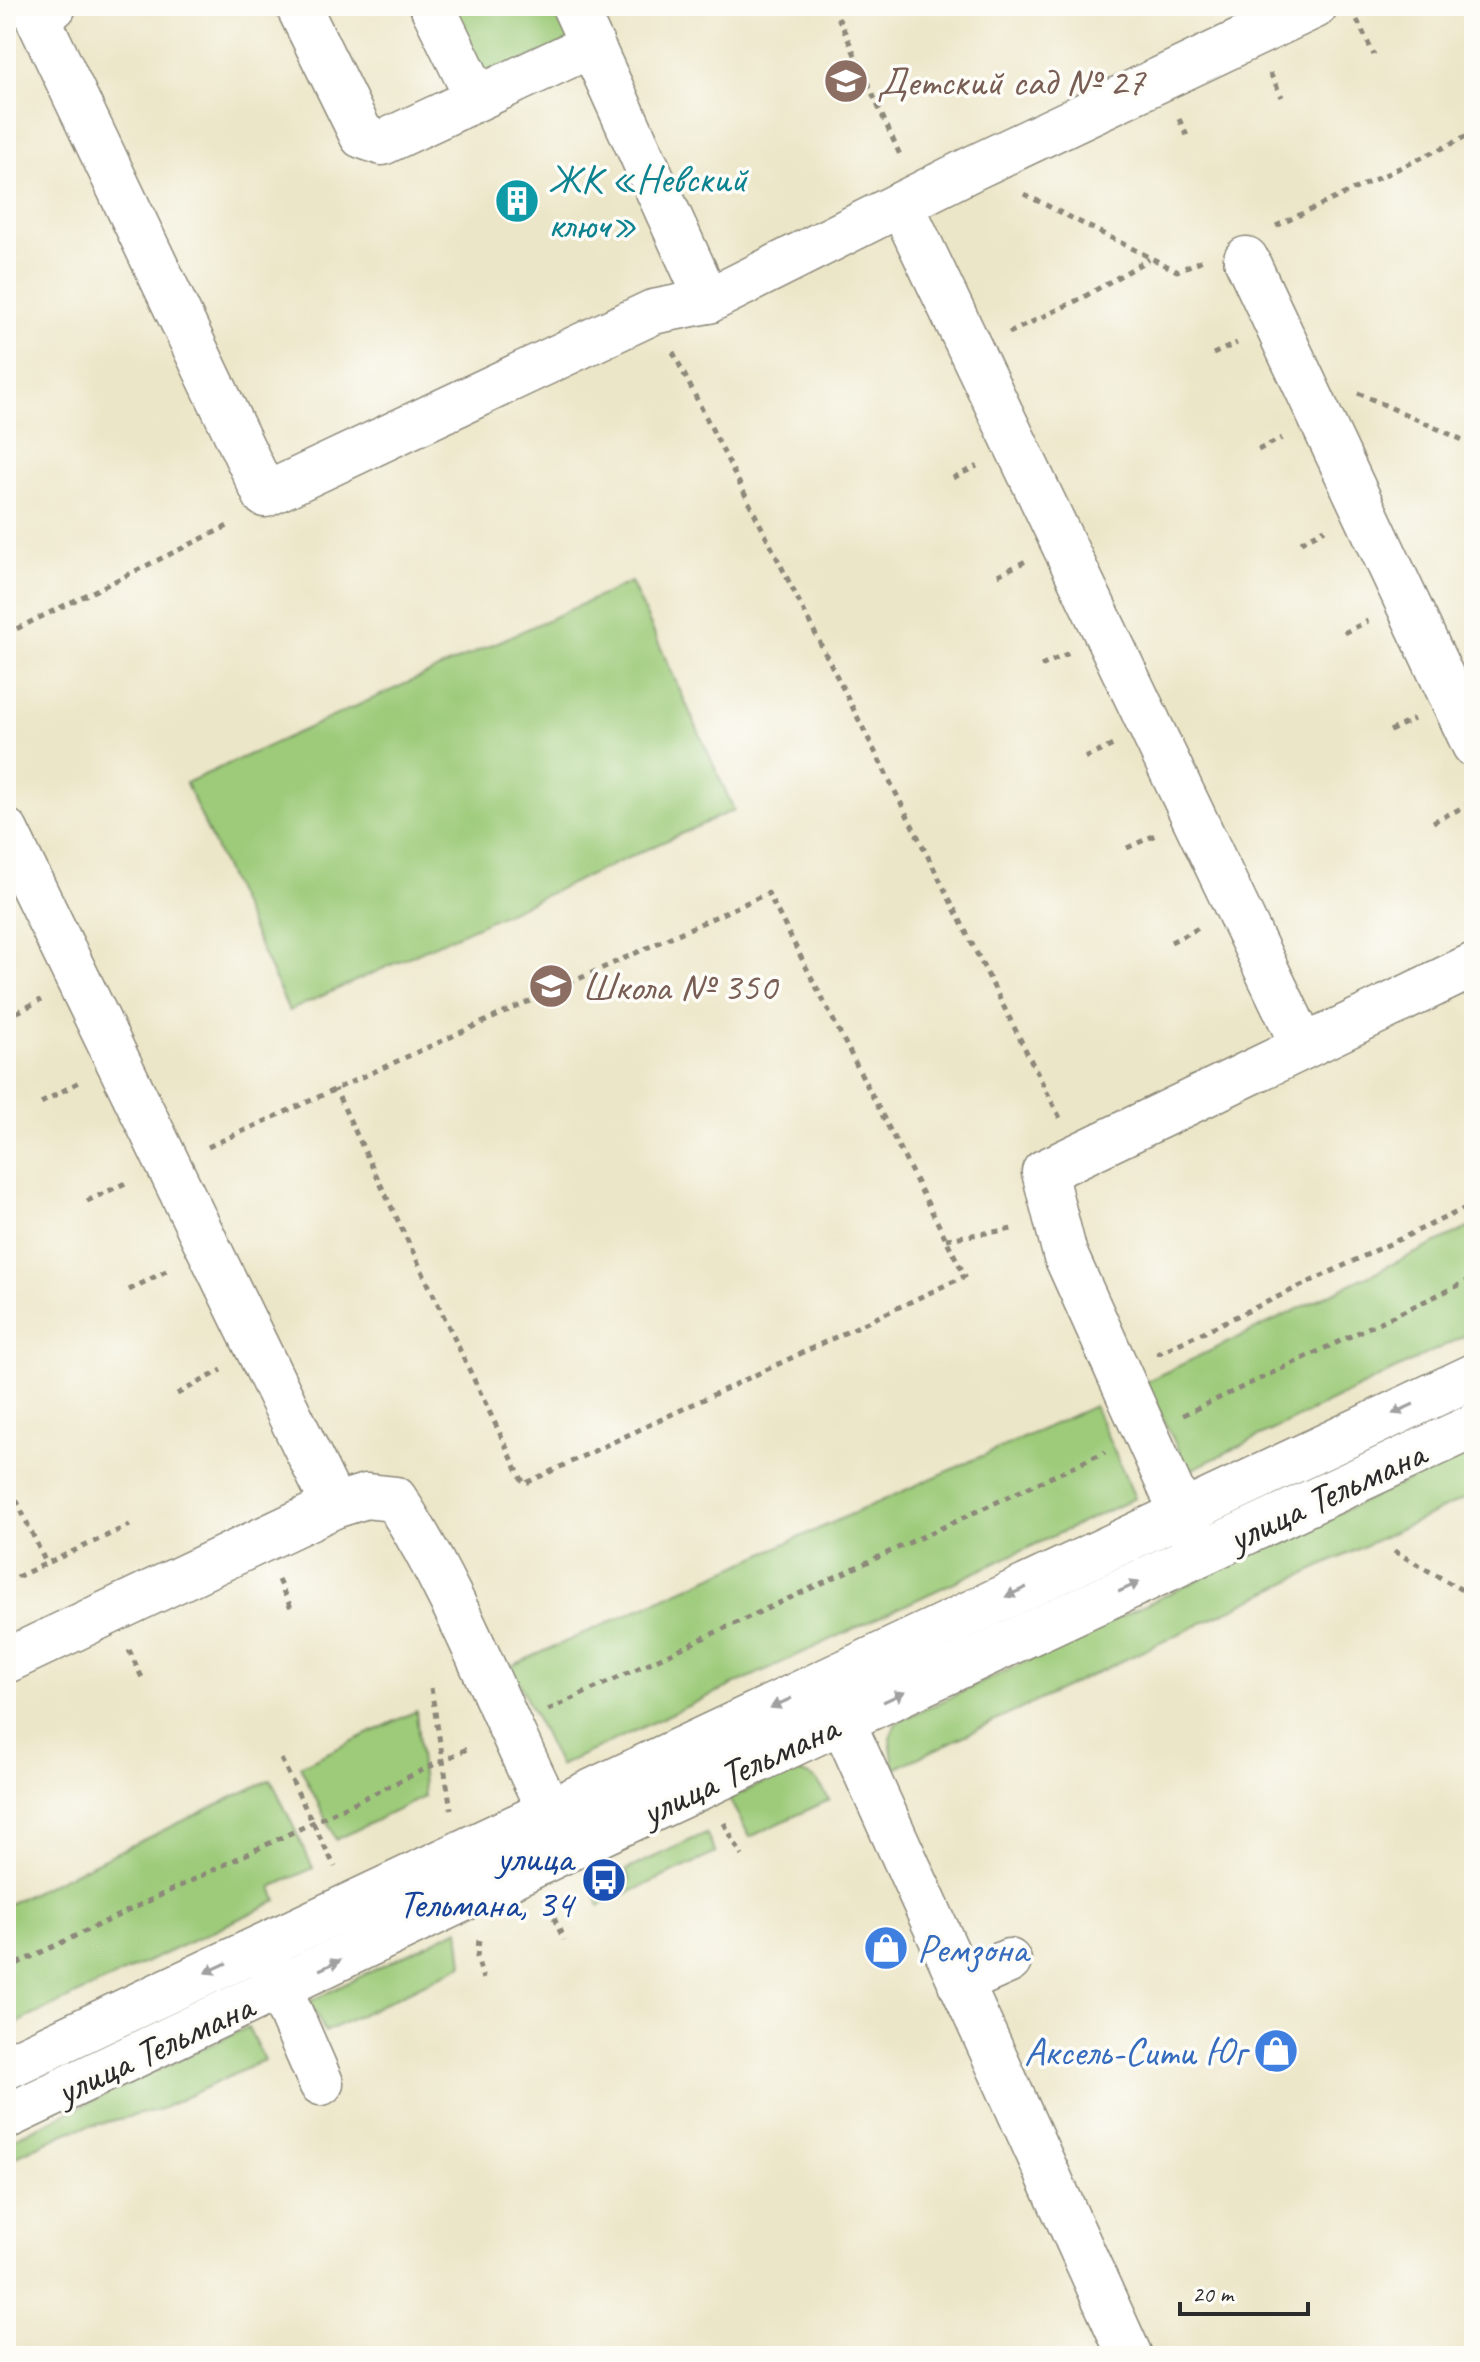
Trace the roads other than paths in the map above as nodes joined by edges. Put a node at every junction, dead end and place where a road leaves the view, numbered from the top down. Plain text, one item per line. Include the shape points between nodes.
1 (298, 6) edge
2 (432, 6) edge
3 (1315, 6) edge
4 (32, 16) edge
5 (583, 25) edge
6 (477, 98) junction
7 (910, 200) junction
8 (1241, 248) road end
9 (708, 301) junction
10 (1474, 745) edge
11 (6, 831) edge
12 (1474, 965) edge
13 (1303, 1046) junction
14 (1474, 1376) edge
15 (1474, 1426) edge
16 (334, 1506) junction
17 (1181, 1514) junction
18 (1201, 1554) junction
19 (6, 1661) edge
20 (834, 1702) junction
21 (550, 1812) junction
22 (261, 1947) junction
23 (1009, 1961) dead end
24 (960, 1983) junction
25 (281, 1988) junction
26 (6, 2067) edge
27 (321, 2083) dead end
28 (6, 2117) edge
29 (1130, 2356) edge

1 - 6 street via 362,136 382,143
2 - 6 street
3 - 7 street
4 - 9 street via 265,495 653,312
5 - 6 street
5 - 9 street
7 - 9 street
7 - 13 street via 972,352
8 - 10 street
11 - 16 street
12 - 13 street
13 - 17 street via 1044,1172 1065,1254
14 -> 17 street, улица Тельмана
15 - 18 street, улица Тельмана
16 - 19 street
16 - 21 street via 366,1496 395,1499
17 - 18 street
17 -> 20 street, улица Тельмана
20 -> 18 street, улица Тельмана
20 -> 21 street, улица Тельмана
20 - 24 street
25 -> 20 street, улица Тельмана
21 - 22 street, улица Тельмана
22 - 25 street
22 -> 26 street, улица Тельмана
23 - 24 street
24 - 29 street
25 - 27 street
25 - 28 street, улица Тельмана

